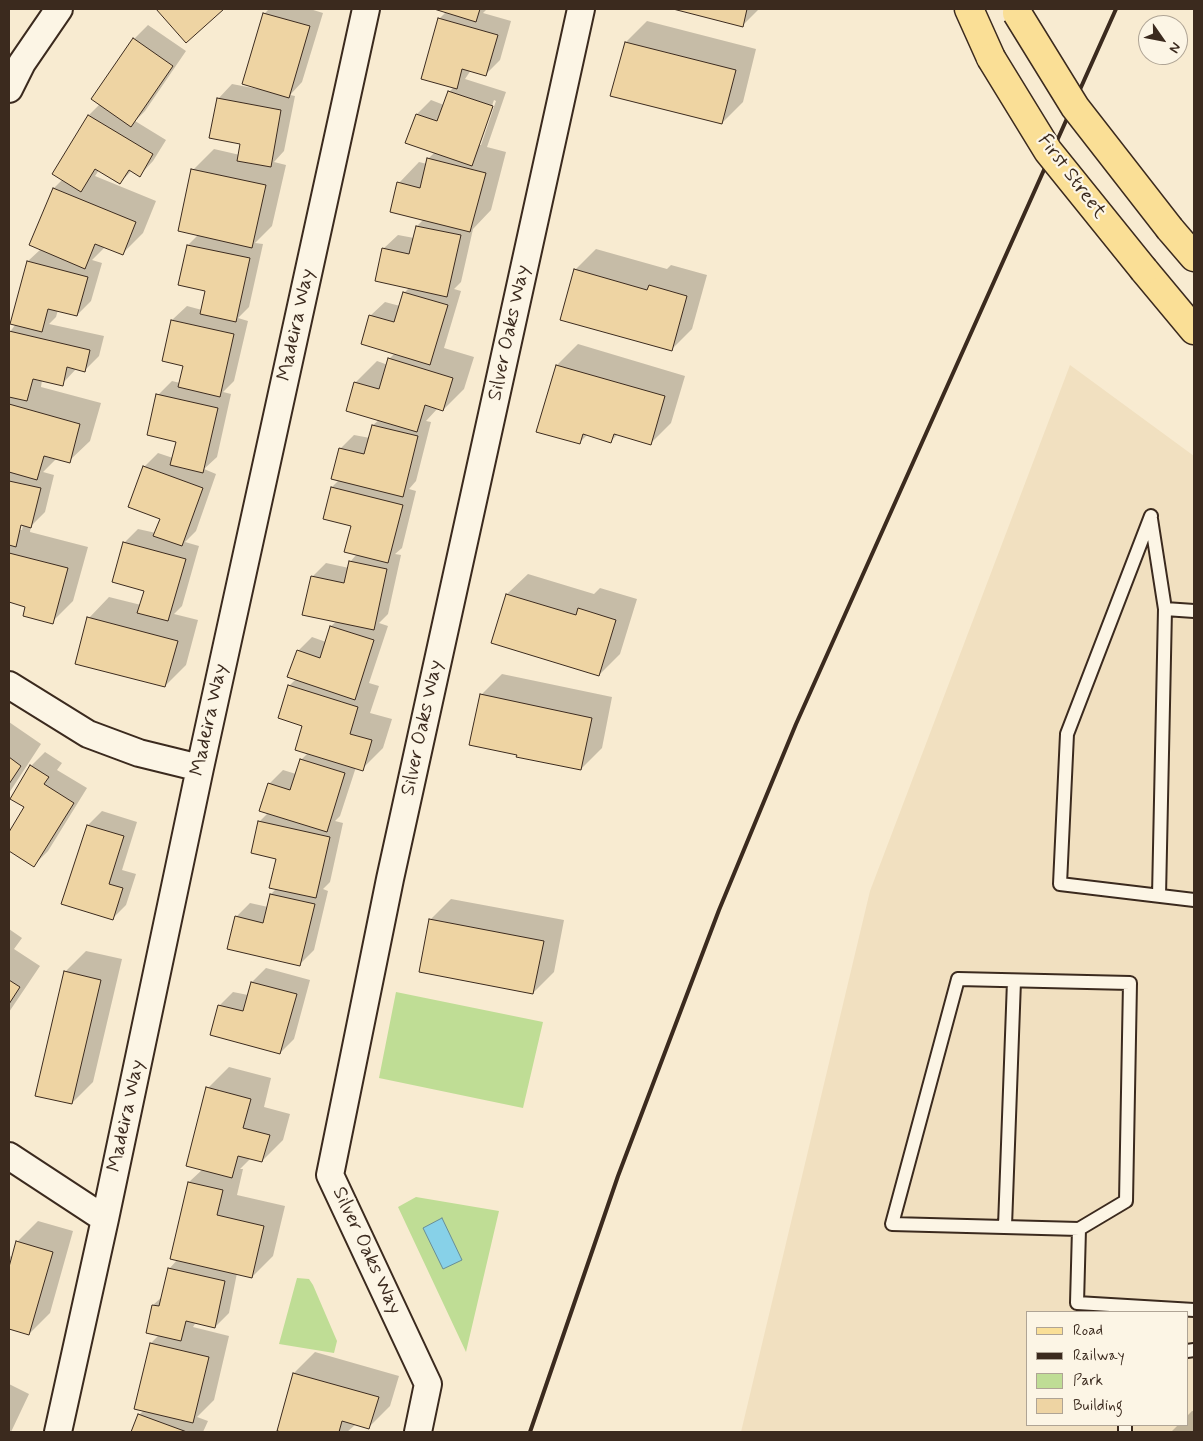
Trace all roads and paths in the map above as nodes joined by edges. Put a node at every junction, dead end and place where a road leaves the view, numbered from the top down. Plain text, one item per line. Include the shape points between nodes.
1 (59, 9) edge
2 (366, 9) edge
3 (580, 9) edge
4 (969, 9) edge
5 (1016, 11) edge
6 (9, 89) edge
7 (1194, 257) edge
8 (1194, 330) edge
9 (1165, 609) junction
10 (1194, 611) edge
11 (9, 685) edge
12 (200, 768) junction
13 (1159, 896) junction
14 (1194, 900) edge
15 (1014, 981) junction
16 (9, 1156) edge
17 (105, 1219) junction
18 (1005, 1226) junction
19 (1079, 1229) junction
20 (1194, 1310) edge
21 (58, 1432) edge
22 (418, 1432) edge

1 - 6 street via 22,63
2 - 12 street, Madeira Way
3 - 22 street, Silver Oaks Way via 390,880 330,1175 428,1384
4 - 8 main road, First Street, bridge via 991,58 1048,151
5 - 7 main road, bridge via 1075,107
9 - 10 lane
9 - 13 lane
9 - 13 lane via 1151,516 1067,734 1060,884
11 - 12 street via 88,734
12 - 17 street, Madeira Way
13 - 14 lane
15 - 18 lane
15 - 18 lane via 958,980 892,1224
15 - 19 lane via 1130,983 1126,1202
16 - 17 street
17 - 21 street, Madeira Way
18 - 19 lane
19 - 20 lane via 1077,1303

